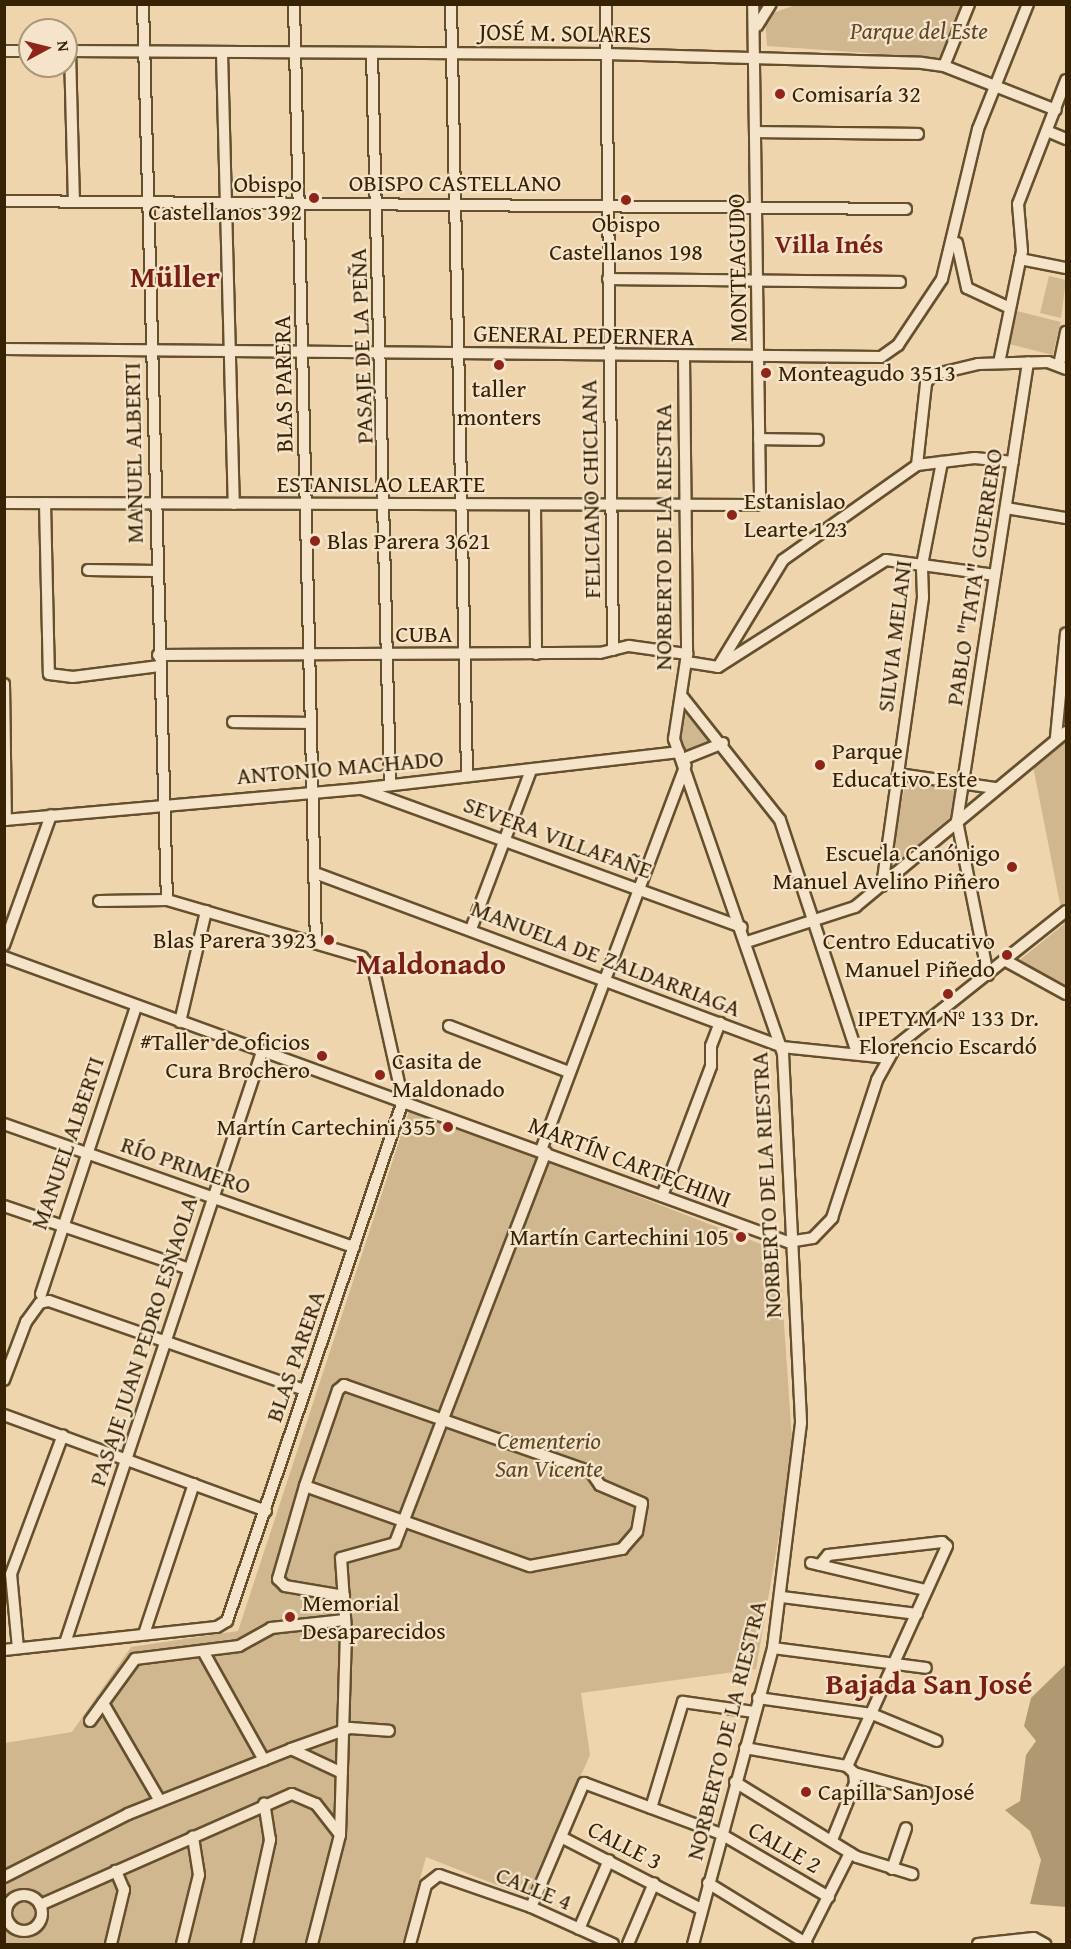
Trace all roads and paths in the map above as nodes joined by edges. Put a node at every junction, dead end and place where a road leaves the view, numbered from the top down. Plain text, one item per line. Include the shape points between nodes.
1 (143, 4) edge
2 (294, 4) edge
3 (451, 4) edge
4 (606, 4) edge
5 (753, 4) edge
6 (771, 4) edge
7 (969, 4) edge
8 (1028, 4) edge
9 (757, 29) junction
10 (78, 51) edge
11 (144, 52) junction
12 (222, 53) junction
13 (296, 53) junction
14 (372, 53) junction
15 (452, 53) junction
16 (606, 54) junction
17 (754, 57) junction
18 (944, 66) junction
19 (69, 78) edge
20 (1066, 80) edge
21 (995, 86) junction
22 (1056, 110) junction
23 (1047, 131) junction
24 (756, 132) junction
25 (918, 135) dead end
26 (1066, 139) edge
27 (4, 201) edge
28 (74, 202) junction
29 (148, 202) junction
30 (226, 203) junction
31 (299, 203) junction
32 (377, 204) junction
33 (454, 204) junction
34 (608, 205) junction
35 (757, 207) junction
36 (906, 209) dead end
37 (956, 234) junction
38 (1020, 259) junction
39 (1066, 268) edge
40 (608, 279) junction
41 (757, 282) junction
42 (900, 282) dead end
43 (1008, 307) junction
44 (1066, 332) edge
45 (4, 349) edge
46 (151, 351) junction
47 (230, 352) junction
48 (303, 352) junction
49 (384, 354) junction
50 (456, 354) junction
51 (609, 356) junction
52 (684, 357) junction
53 (758, 358) junction
54 (1028, 362) junction
55 (999, 363) junction
56 (1063, 367) edge
57 (759, 439) junction
58 (818, 440) dead end
59 (942, 462) junction
60 (1013, 462) junction
61 (917, 465) junction
62 (4, 503) edge
63 (45, 503) junction
64 (155, 504) junction
65 (234, 504) junction
66 (307, 504) junction
67 (386, 505) junction
68 (459, 505) junction
69 (756, 505) joint
70 (535, 506) junction
71 (610, 507) junction
72 (685, 507) junction
73 (1006, 508) junction
74 (1066, 518) edge
75 (922, 565) junction
76 (88, 570) dead end
77 (156, 571) junction
78 (995, 575) junction
79 (1066, 633) edge
80 (613, 650) junction
81 (311, 654) junction
82 (536, 654) junction
83 (388, 655) junction
84 (461, 655) junction
85 (687, 658) junction
86 (159, 660) junction
87 (718, 667) junction
88 (4, 684) edge
89 (681, 695) junction
90 (233, 722) dead end
91 (311, 723) junction
92 (1066, 732) edge
93 (1056, 737) junction
94 (723, 743) junction
95 (683, 758) junction
96 (531, 770) junction
97 (898, 774) junction
98 (467, 776) junction
99 (390, 783) junction
100 (963, 784) junction
101 (995, 788) junction
102 (359, 789) junction
103 (312, 792) junction
104 (163, 804) junction
105 (51, 815) junction
106 (5, 820) edge
107 (957, 821) junction
108 (505, 840) junction
109 (315, 873) junction
110 (882, 886) junction
111 (638, 890) junction
112 (167, 900) junction
113 (99, 901) dead end
114 (206, 911) junction
115 (1066, 911) edge
116 (815, 922) junction
117 (741, 927) junction
118 (471, 929) junction
119 (747, 942) junction
120 (316, 943) junction
121 (4, 945) edge
122 (4, 957) edge
123 (1008, 962) junction
124 (988, 975) junction
125 (604, 980) junction
126 (1066, 994) edge
127 (136, 1006) junction
128 (180, 1022) junction
129 (720, 1023) junction
130 (449, 1026) dead end
131 (782, 1047) junction
132 (262, 1052) junction
133 (857, 1053) junction
134 (888, 1058) junction
135 (569, 1072) junction
136 (403, 1101) junction
137 (4, 1124) edge
138 (543, 1151) junction
139 (87, 1153) junction
140 (662, 1196) junction
141 (212, 1197) junction
142 (4, 1206) edge
143 (61, 1224) junction
144 (788, 1242) junction
145 (354, 1246) junction
146 (189, 1269) junction
147 (41, 1299) junction
148 (166, 1341) junction
149 (4, 1380) edge
150 (305, 1390) junction
151 (4, 1415) edge
152 (441, 1418) junction
153 (63, 1435) junction
154 (129, 1459) junction
155 (194, 1484) junction
156 (305, 1485) junction
157 (266, 1511) junction
158 (404, 1521) junction
159 (925, 1590) junction
160 (344, 1596) junction
161 (782, 1597) junction
162 (917, 1614) junction
163 (345, 1620) junction
164 (144, 1634) junction
165 (65, 1643) junction
166 (18, 1648) junction
167 (772, 1648) junction
168 (4, 1650) edge
169 (203, 1651) junction
170 (896, 1664) junction
171 (926, 1668) dead end
172 (758, 1698) junction
173 (103, 1703) junction
174 (754, 1712) junction
175 (872, 1714) junction
176 (90, 1721) dead end
177 (343, 1730) junction
178 (389, 1731) dead end
179 (938, 1741) dead end
180 (745, 1748) junction
181 (291, 1749) junction
182 (264, 1760) junction
183 (850, 1770) junction
184 (342, 1773) junction
185 (735, 1782) junction
186 (926, 1793) dead end
187 (160, 1801) junction
188 (264, 1803) junction
189 (651, 1808) junction
190 (906, 1828) dead end
191 (721, 1834) junction
192 (340, 1835) junction
193 (193, 1836) junction
194 (561, 1837) junction
195 (832, 1840) junction
196 (850, 1853) junction
197 (609, 1860) junction
198 (892, 1869) junction
199 (116, 1870) junction
200 (912, 1874) dead end
201 (4, 1877) edge
202 (654, 1883) junction
203 (708, 1883) junction
204 (829, 1897) junction
205 (40, 1905) junction
206 (531, 1907) junction
207 (6, 1909) edge
208 (701, 1909) junction
209 (579, 1929) junction
210 (1043, 1942) edge
211 (111, 1944) edge
212 (182, 1944) edge
213 (247, 1944) edge
214 (312, 1944) edge
215 (410, 1944) edge
216 (613, 1944) edge
217 (628, 1944) edge
218 (693, 1944) edge
219 (805, 1944) edge
220 (978, 1944) edge

1 - 11 street, MANUEL ALBERTI
2 - 13 street, BLAS PARERA
3 - 15 street
4 - 16 street, FELICIANO CHICLANA
5 - 9 street, MONTEAGUDO
6 - 9 street, MONTEAGUDO
7 - 18 street
8 - 21 street, GENERAL PEDERNERA
9 - 17 street, MONTEAGUDO
10 - 11 street, JOSÉ M. SOLARES
11 - 12 street, JOSÉ M. SOLARES
11 - 29 street, MANUEL ALBERTI
12 - 13 street, JOSÉ M. SOLARES
12 - 30 street
13 - 14 street, JOSÉ M. SOLARES
13 - 31 street, BLAS PARERA
14 - 15 street, JOSÉ M. SOLARES
14 - 32 street, PASAJE DE LA PEÑA
15 - 16 street, JOSÉ M. SOLARES
15 - 33 street
16 - 17 street, JOSÉ M. SOLARES
16 - 34 street, FELICIANO CHICLANA
17 - 18 street, JOSÉ M. SOLARES
17 - 24 street, MONTEAGUDO
18 - 21 street, JOSÉ M. SOLARES
19 - 28 street
20 - 22 street
21 - 22 street, JOSÉ M. SOLARES
21 - 37 street, GENERAL PEDERNERA via 976,137
22 - 23 street
23 - 26 street
23 - 38 street via 1018,204
24 - 25 street
24 - 35 street, MONTEAGUDO
27 - 28 street, OBISPO CASTELLANO
28 - 29 street, OBISPO CASTELLANO
29 - 30 street, OBISPO CASTELLANO
29 - 46 street, MANUEL ALBERTI
30 - 31 street, OBISPO CASTELLANO
30 - 47 street
31 - 32 street, OBISPO CASTELLANO
31 - 48 street, BLAS PARERA
32 - 33 street, OBISPO CASTELLANO
32 - 49 street, PASAJE DE LA PEÑA
33 - 34 street, OBISPO CASTELLANO
33 - 50 street
34 - 35 street, OBISPO CASTELLANO
34 - 40 street, FELICIANO CHICLANA
35 - 36 street, OBISPO CASTELLANO
35 - 41 street, MONTEAGUDO
37 - 43 street via 967,288
37 - 53 street, GENERAL PEDERNERA via 939,288 893,351 870,360
38 - 39 street
38 - 43 street
40 - 41 street
40 - 51 street, FELICIANO CHICLANA
41 - 42 street
41 - 53 street, MONTEAGUDO
43 - 55 street
44 - 56 street
45 - 46 street, GENERAL PEDERNERA
46 - 47 street, GENERAL PEDERNERA
46 - 64 street, MANUEL ALBERTI
47 - 48 street, GENERAL PEDERNERA
47 - 65 street
48 - 49 street, GENERAL PEDERNERA
48 - 66 street, BLAS PARERA
49 - 50 street, GENERAL PEDERNERA
49 - 67 street, PASAJE DE LA PEÑA
50 - 51 street, GENERAL PEDERNERA
50 - 68 street
51 - 52 street, GENERAL PEDERNERA
51 - 71 street, FELICIANO CHICLANA
52 - 53 street, GENERAL PEDERNERA
52 - 72 street, NORBERTO DE LA RIESTRA
53 - 57 street, MONTEAGUDO
54 - 55 street
54 - 56 street
54 - 60 street, PABLO "TATA" GUERRERO
55 - 61 street via 968,365 929,378
57 - 58 street
57 - 69 street, MONTEAGUDO
59 - 60 street via 983,457
59 - 61 street
59 - 75 street, SILVIA MELANI
60 - 73 street, PABLO "TATA" GUERRERO
61 - 87 street via 783,560
62 - 63 street, ESTANISLAO LEARTE
63 - 64 street, ESTANISLAO LEARTE
63 - 86 street, CUBA via 49,674 73,677
64 - 65 street, ESTANISLAO LEARTE
64 - 77 street, MANUEL ALBERTI
65 - 66 street, ESTANISLAO LEARTE
66 - 67 street, ESTANISLAO LEARTE
66 - 81 street, BLAS PARERA
67 - 68 street, ESTANISLAO LEARTE
67 - 83 street, PASAJE DE LA PEÑA
68 - 70 street, ESTANISLAO LEARTE
68 - 84 street
69 - 72 street, ESTANISLAO LEARTE
70 - 71 street, ESTANISLAO LEARTE
70 - 82 street
71 - 72 street, ESTANISLAO LEARTE
71 - 80 street, FELICIANO CHICLANA
72 - 85 street, NORBERTO DE LA RIESTRA
73 - 74 street
73 - 78 street, PABLO "TATA" GUERRERO
75 - 78 street
75 - 87 street via 886,560
75 - 97 street, SILVIA MELANI via 923,597
76 - 77 street
77 - 86 street, MANUEL ALBERTI
78 - 100 street, PABLO "TATA" GUERRERO
79 - 93 street
80 - 82 street, CUBA
80 - 85 street, CUBA via 629,646
81 - 83 street, CUBA
81 - 86 street, CUBA
81 - 91 street, BLAS PARERA
82 - 84 street, CUBA
83 - 84 street, CUBA
83 - 99 street, PASAJE DE LA PEÑA
84 - 98 street
85 - 87 street, CUBA
85 - 89 street, NORBERTO DE LA RIESTRA
86 - 104 street, MANUEL ALBERTI
88 - 106 street
89 - 94 street
89 - 95 street, NORBERTO DE LA RIESTRA via 674,739
90 - 91 street
91 - 103 street, BLAS PARERA
92 - 93 street
93 - 101 street
94 - 95 street, ANTONIO MACHADO
94 - 116 street via 780,820
95 - 96 street, ANTONIO MACHADO
95 - 111 street
95 - 117 street, NORBERTO DE LA RIESTRA
96 - 98 street, ANTONIO MACHADO
96 - 108 street
97 - 100 street
97 - 110 street, SILVIA MELANI
98 - 99 street, ANTONIO MACHADO
99 - 102 street, ANTONIO MACHADO
100 - 101 street
100 - 107 street, PABLO "TATA" GUERRERO
101 - 107 street
102 - 103 street, ANTONIO MACHADO
102 - 108 street, SEVERA VILLAFAÑE
103 - 104 street, ANTONIO MACHADO
103 - 109 street, BLAS PARERA
104 - 105 street, ANTONIO MACHADO
104 - 112 street, MANUEL ALBERTI
105 - 106 street, ANTONIO MACHADO
105 - 121 street
107 - 110 street
107 - 124 street, PABLO "TATA" GUERRERO
108 - 111 street, SEVERA VILLAFAÑE
108 - 118 street
109 - 118 street, MANUELA DE ZALDARRIAGA
109 - 120 street, BLAS PARERA
110 - 116 street via 855,907
111 - 117 street, SEVERA VILLAFAÑE
111 - 125 street
112 - 113 street
112 - 114 street
114 - 120 street
114 - 128 street
115 - 123 street
116 - 119 street
116 - 133 street
117 - 119 street, NORBERTO DE LA RIESTRA
118 - 125 street, MANUELA DE ZALDARRIAGA
119 - 131 street, NORBERTO DE LA RIESTRA
120 - 136 street via 370,963
122 - 127 street, MARTÍN CARTECHINI
123 - 124 street
123 - 126 street
124 - 134 street via 914,1027
125 - 129 street, MANUELA DE ZALDARRIAGA
125 - 135 street
127 - 128 street, MARTÍN CARTECHINI
127 - 139 street, MANUEL ALBERTI
128 - 132 street, MARTÍN CARTECHINI
129 - 131 street, MANUELA DE ZALDARRIAGA
129 - 140 street via 711,1046 711,1066
130 - 135 street
131 - 133 street, MANUELA DE ZALDARRIAGA
131 - 144 street, NORBERTO DE LA RIESTRA
132 - 136 street, MARTÍN CARTECHINI
132 - 141 street, PASAJE JUAN PEDRO ESNAOLA
133 - 134 street, MANUELA DE ZALDARRIAGA
134 - 144 street via 832,1218 813,1238
135 - 138 street
136 - 138 street, MARTÍN CARTECHINI
136 - 145 street, BLAS PARERA
137 - 139 street, RÍO PRIMERO
138 - 140 street, MARTÍN CARTECHINI
138 - 152 street
139 - 141 street, RÍO PRIMERO
139 - 143 street, MANUEL ALBERTI
140 - 144 street, MARTÍN CARTECHINI
141 - 145 street, RÍO PRIMERO
141 - 146 street, PASAJE JUAN PEDRO ESNAOLA
142 - 143 street
143 - 146 street
143 - 147 street, MANUEL ALBERTI
144 - 161 street, NORBERTO DE LA RIESTRA via 801,1440
145 - 150 street, BLAS PARERA
146 - 148 street, PASAJE JUAN PEDRO ESNAOLA
147 - 148 street
147 - 149 street, MANUEL ALBERTI via 26,1322
148 - 150 street
148 - 154 street, PASAJE JUAN PEDRO ESNAOLA
150 - 157 street, BLAS PARERA
151 - 153 street
152 - 156 street via 350,1385 341,1387
152 - 158 street
152 - 158 street via 591,1472 600,1485 635,1496 643,1510 637,1532 613,1554 530,1566
153 - 154 street
153 - 166 street via 11,1574
154 - 155 street
154 - 165 street, PASAJE JUAN PEDRO ESNAOLA
155 - 157 street
155 - 164 street
156 - 158 street
156 - 160 street via 278,1579 285,1586
157 - 164 street, BLAS PARERA via 224,1623
158 - 160 street via 392,1546 344,1555
159 - 159 street via 946,1543 828,1555 816,1564
159 - 162 street
160 - 163 street
161 - 162 street
161 - 167 street, NORBERTO DE LA RIESTRA
162 - 170 street
163 - 169 street via 271,1628 244,1645
163 - 177 street
164 - 165 street
165 - 166 street
166 - 168 street
167 - 170 street
167 - 172 street, NORBERTO DE LA RIESTRA
169 - 173 street via 135,1659
169 - 182 street
170 - 171 street
170 - 175 street
172 - 174 street, NORBERTO DE LA RIESTRA
172 - 175 street
173 - 176 street
173 - 187 street
174 - 180 street, NORBERTO DE LA RIESTRA
174 - 189 street via 683,1702
175 - 179 street
175 - 183 street
177 - 178 street
177 - 181 street
177 - 184 street
180 - 183 street
180 - 185 street, NORBERTO DE LA RIESTRA
181 - 182 street
181 - 184 street
182 - 187 street
183 - 186 street
183 - 195 street via 855,1783
184 - 192 street
185 - 191 street, NORBERTO DE LA RIESTRA
185 - 195 street
187 - 201 street via 32,1859
188 - 192 street via 288,1794 312,1801
188 - 193 street
188 - 213 street via 270,1840
189 - 191 street, CALLE 2
189 - 194 street, CALLE 2 via 584,1783
190 - 198 street
191 - 203 street, NORBERTO DE LA RIESTRA
191 - 204 street, CALLE 2
192 - 214 street
193 - 199 street
193 - 212 street via 199,1875
194 - 197 street, CALLE 3
194 - 206 street
195 - 196 street
196 - 198 street
196 - 204 street
197 - 202 street, CALLE 3
197 - 209 street
198 - 200 street
199 - 205 street
199 - 211 street via 124,1890
202 - 208 street, CALLE 3
202 - 217 street
203 - 208 street, NORBERTO DE LA RIESTRA
203 - 219 street
204 - 219 street
205 - 207 street via 27,1895
205 - 207 street via 41,1917 29,1930 17,1929
206 - 209 street, CALLE 4
206 - 215 street, CALLE 4 via 439,1875 426,1885
208 - 218 street, NORBERTO DE LA RIESTRA
209 - 216 street, CALLE 4
210 - 220 street

